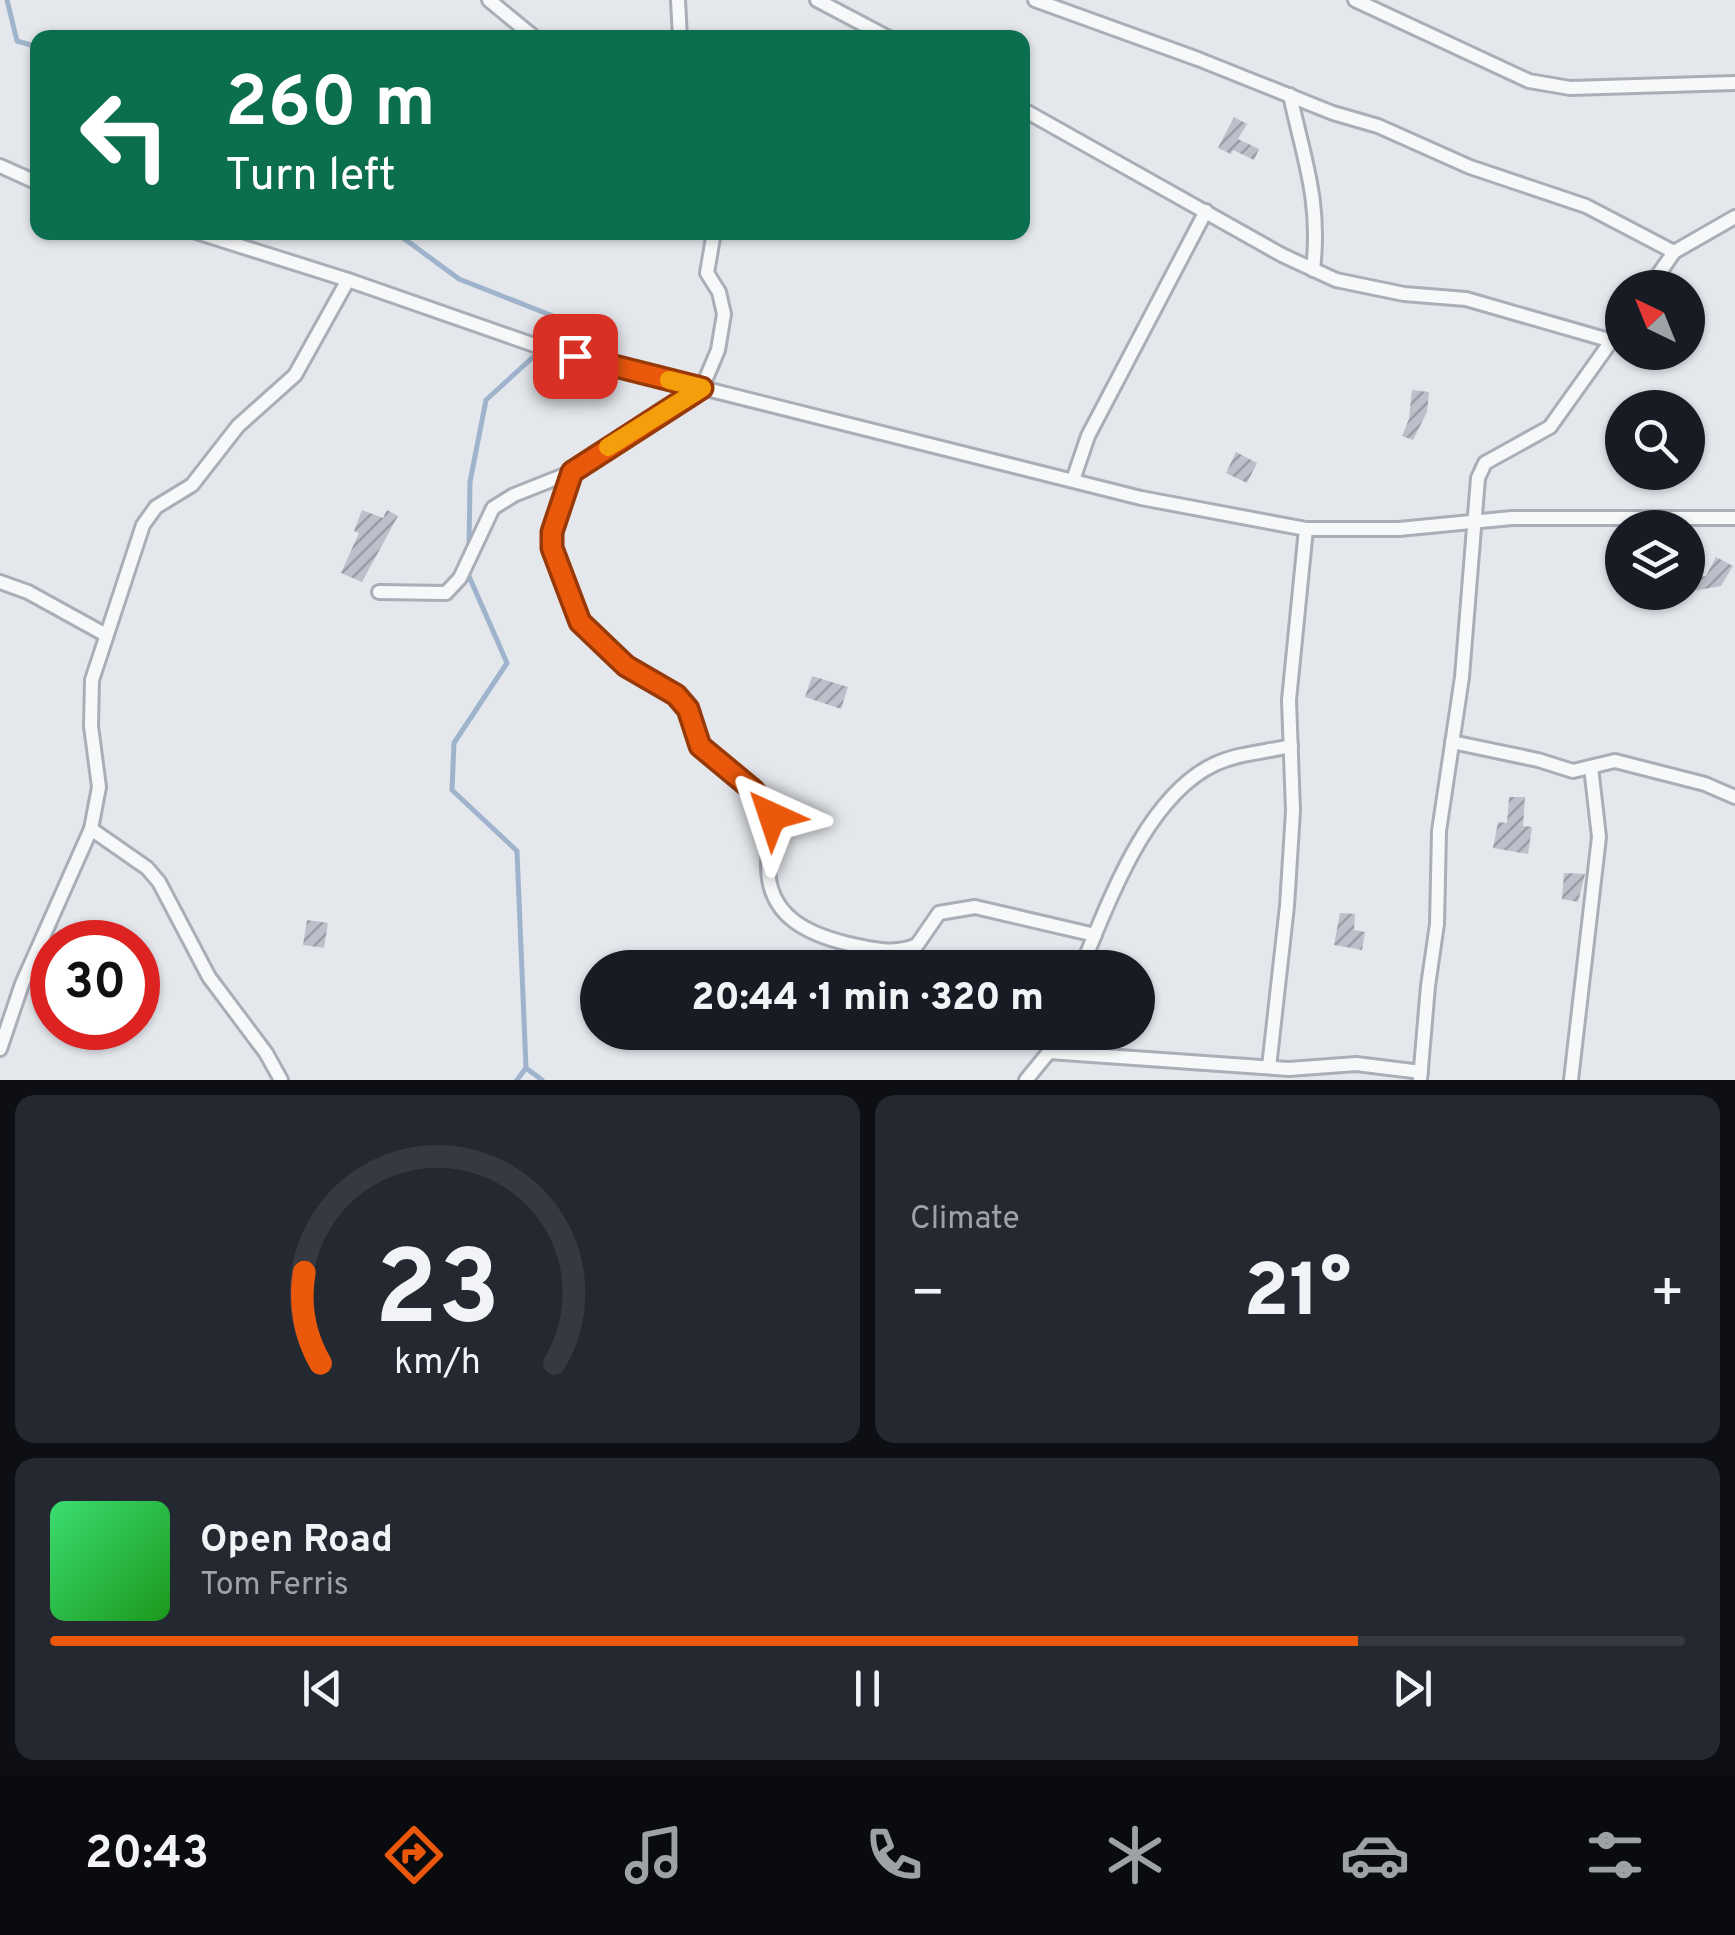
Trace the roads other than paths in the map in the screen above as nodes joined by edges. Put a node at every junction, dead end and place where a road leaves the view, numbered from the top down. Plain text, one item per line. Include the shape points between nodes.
1 (488, 0) edge
2 (678, 0) edge
3 (817, 0) edge
4 (1034, 0) edge
5 (1355, 0) edge
6 (525, 30) edge
7 (680, 30) edge
8 (874, 30) edge
9 (1735, 83) edge
10 (1290, 95) junction
11 (1030, 113) edge
12 (0, 166) edge
13 (30, 179) edge
14 (1206, 211) junction
15 (1735, 217) edge
16 (221, 240) edge
17 (713, 240) edge
18 (1674, 252) junction
19 (1313, 270) junction
20 (1662, 270) edge
21 (348, 280) junction
22 (1605, 339) edge
23 (1605, 351) edge
24 (702, 388) junction
25 (572, 472) junction
26 (1073, 480) junction
27 (1735, 518) edge
28 (1476, 521) junction
29 (1306, 529) junction
30 (0, 582) edge
31 (379, 592) dead end
32 (106, 635) junction
33 (1452, 742) junction
34 (1290, 746) junction
35 (1592, 767) junction
36 (1735, 798) edge
37 (91, 829) junction
38 (1094, 935) junction
39 (1088, 950) edge
40 (0, 1049) edge
41 (1049, 1052) joint
42 (1269, 1067) junction
43 (1421, 1076) edge
44 (281, 1080) edge
45 (1026, 1080) edge
46 (1571, 1080) edge

1 - 6 street
2 - 7 street
3 - 8 street
4 - 10 street
5 - 9 street via 1529,81 1570,88
10 - 18 street via 1586,206
10 - 19 street via 1314,196
11 - 14 street
12 - 13 street
14 - 19 street
14 - 26 street via 1088,436
15 - 18 street
16 - 21 street
17 - 24 street via 707,273 724,314
18 - 20 street
19 - 22 street via 1404,294 1466,299
21 - 24 street via 543,348
21 - 32 street via 295,375 238,426 192,485 143,525
23 - 28 street via 1550,427 1484,463
24 - 25 street
24 - 26 street
25 - 31 street via 493,508 446,593
25 - 38 street via 552,532 570,603 616,659 684,703 700,746 771,812 771,887 795,924 839,942 894,950 917,945 939,913 975,907
26 - 29 street
27 - 28 street
28 - 29 street
28 - 33 street
29 - 34 street
30 - 32 street
32 - 37 street via 92,680 99,787
33 - 35 street via 1573,770
33 - 43 street
34 - 38 street via 1238,756 1188,781 1122,869
34 - 42 street via 1294,811
35 - 36 street via 1616,761 1655,768
35 - 46 street via 1598,837
37 - 40 street
37 - 44 street via 159,882 210,977
38 - 39 street
41 - 42 street
41 - 45 street
42 - 43 street via 1356,1064

